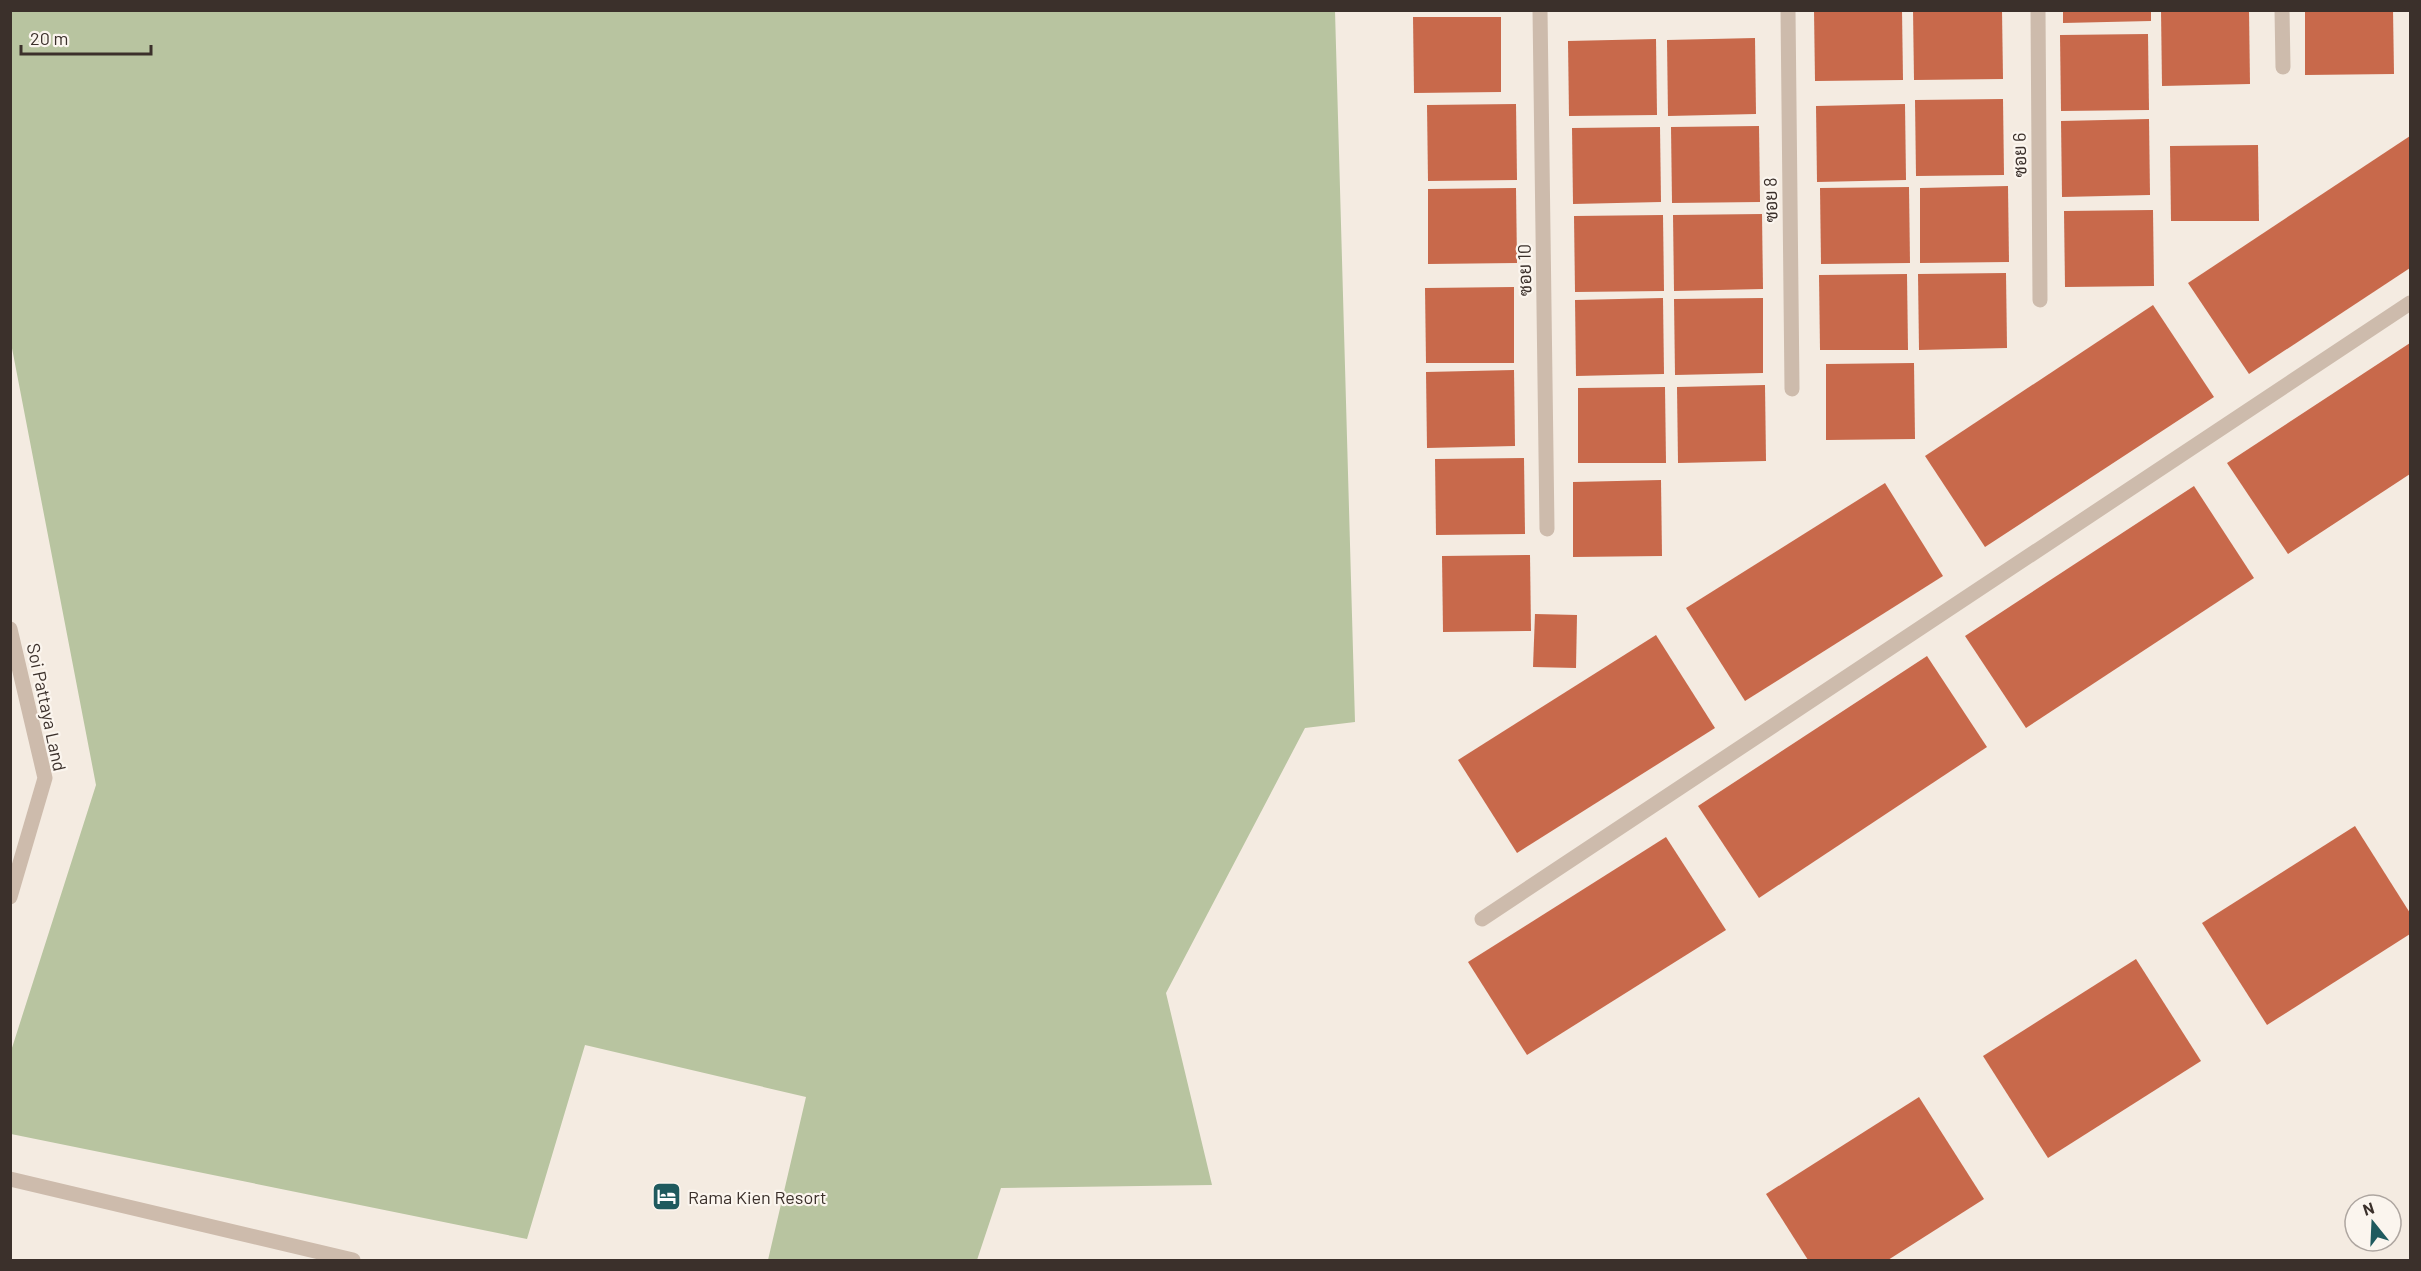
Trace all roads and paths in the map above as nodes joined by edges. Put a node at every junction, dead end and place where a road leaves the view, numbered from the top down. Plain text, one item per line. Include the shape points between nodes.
1 (1540, 10) edge
2 (1788, 10) edge
3 (2038, 10) edge
4 (2282, 10) edge
5 (2283, 67) dead end
6 (2040, 300) dead end
7 (2410, 303) edge
8 (1792, 389) dead end
9 (1547, 529) dead end
10 (10, 629) edge
11 (10, 897) edge
12 (1482, 919) dead end
13 (10, 1179) edge
14 (353, 1260) edge

1 - 9 street, ซอย 10
2 - 8 street, ซอย 8
3 - 6 street, ซอย 6
4 - 5 street
7 - 12 street
10 - 11 street, Soi Pattaya Land via 45,777
13 - 14 street

